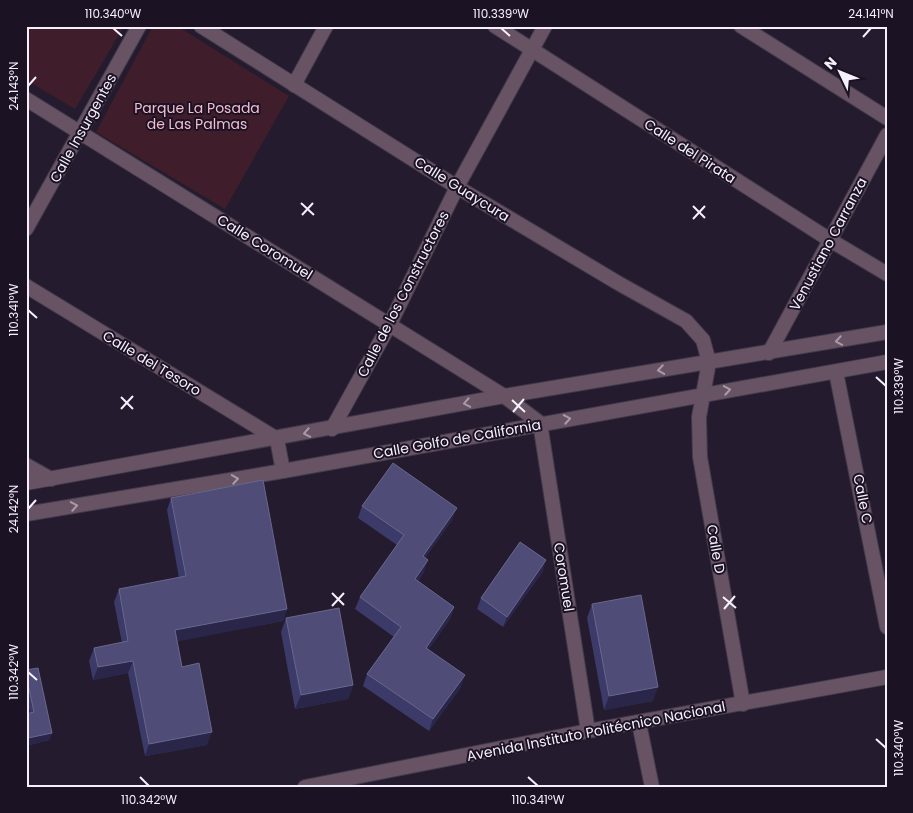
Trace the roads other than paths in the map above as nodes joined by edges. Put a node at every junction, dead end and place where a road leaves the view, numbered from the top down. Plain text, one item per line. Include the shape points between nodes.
1 (139, 26) edge
2 (201, 26) edge
3 (326, 26) edge
4 (495, 26) edge
5 (545, 26) edge
6 (741, 26) edge
7 (532, 49) junction
8 (294, 85) junction
9 (26, 99) edge
10 (887, 118) edge
11 (80, 133) junction
12 (887, 134) edge
13 (457, 187) junction
14 (26, 229) edge
15 (830, 240) junction
16 (887, 274) edge
17 (26, 286) edge
18 (390, 324) junction
19 (887, 332) edge
20 (769, 353) junction
21 (709, 362) junction
22 (887, 362) edge
23 (836, 372) junction
24 (703, 395) junction
25 (504, 396) junction
26 (540, 423) junction
27 (332, 429) junction
28 (277, 439) junction
29 (26, 465) edge
30 (282, 471) junction
31 (50, 479) junction
32 (26, 483) edge
33 (26, 514) edge
34 (887, 627) edge
35 (887, 677) edge
36 (742, 704) junction
37 (639, 722) junction
38 (588, 731) junction
39 (307, 786) edge
40 (652, 787) edge

1 - 11 street, Calle Insurgentes
2 - 8 street, Calle Guaycura
3 - 8 street
4 - 7 street, Calle del Pirata
5 - 7 street, Calle de los Constructores
6 - 10 street
7 - 13 street, Calle de los Constructores
7 - 15 street, Calle del Pirata
8 - 13 street, Calle Guaycura
9 - 11 street, Calle Coromuel
11 - 14 street, Calle Insurgentes
11 - 18 street, Calle Coromuel
12 - 15 street, Venustiano Carranza
13 - 18 street, Calle de los Constructores
13 - 21 street, Calle Guaycura via 686,321 703,340
15 - 16 street, Calle del Pirata
15 - 20 street, Venustiano Carranza
17 - 28 street, Calle del Tesoro
18 - 25 street, Calle Coromuel
18 - 27 street, Calle de los Constructores
19 -> 20 street
20 - 21 street
21 - 24 street, Calle D
21 -> 25 street
22 - 23 street, Calle Golfo de California
24 -> 23 street, Calle Golfo de California
23 - 34 street, Calle C
26 -> 24 street, Calle Golfo de California
24 - 36 street, Calle D via 699,416 700,457
25 - 26 street, Calle Coromuel
25 -> 27 street
26 - 30 street, Calle Golfo de California
26 - 38 street, Coromuel
27 -> 28 street
28 - 30 street
28 - 31 street
29 - 31 street
33 -> 30 street, Calle Golfo de California
31 - 32 street
35 - 36 street, Avenida Instituto Politécnico Nacional
36 - 37 street, Avenida Instituto Politécnico Nacional
37 - 38 street, Avenida Instituto Politécnico Nacional
37 - 40 street
38 - 39 street, Avenida Instituto Politécnico Nacional

